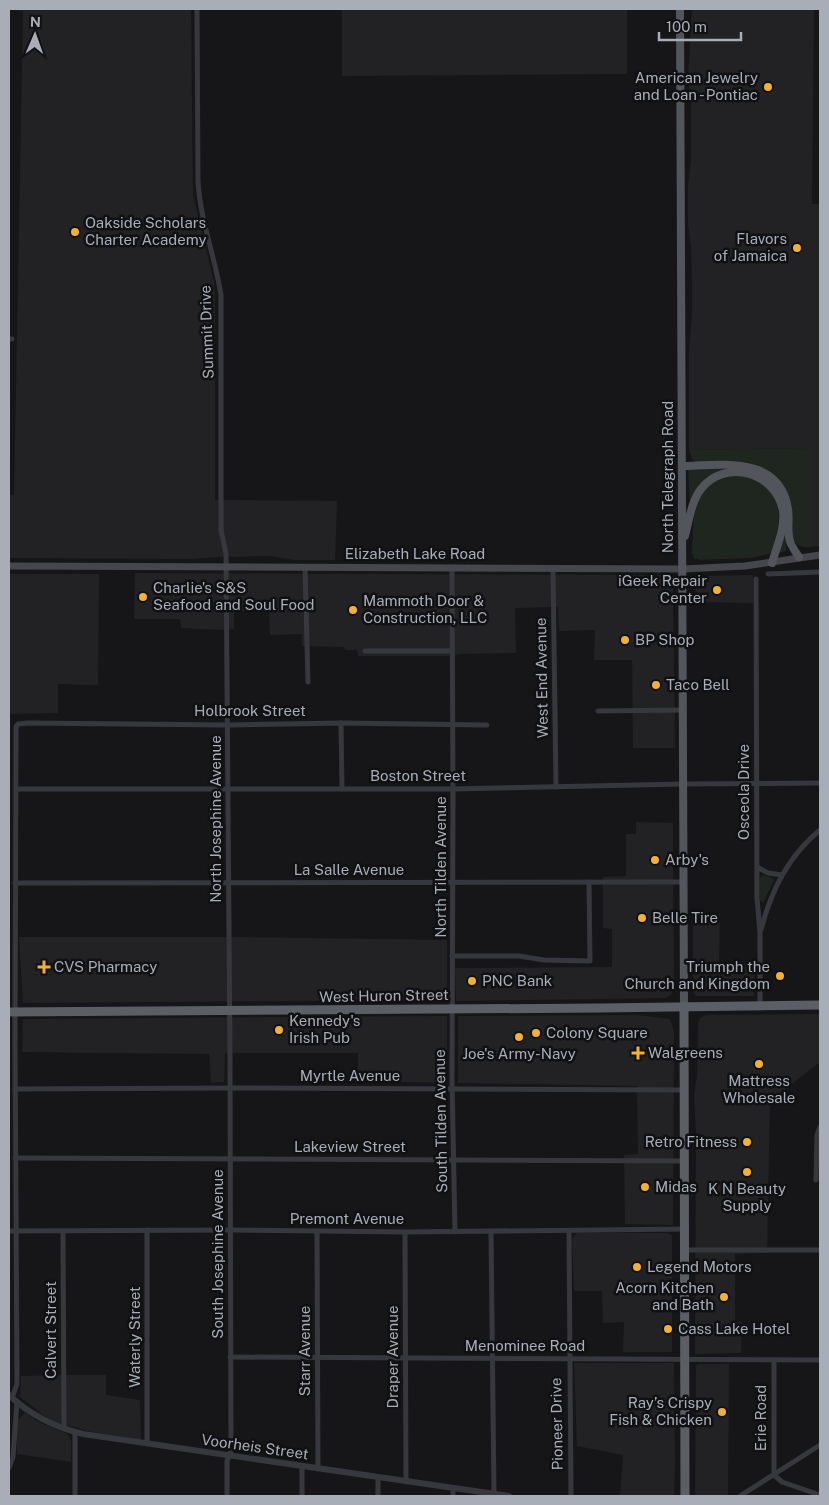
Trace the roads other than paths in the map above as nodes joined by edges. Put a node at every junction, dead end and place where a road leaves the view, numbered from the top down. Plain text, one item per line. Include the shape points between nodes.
1 (197, 9) edge
2 (680, 9) edge
3 (682, 466) junction
4 (682, 545) junction
5 (820, 554) edge
6 (799, 557) junction
7 (772, 563) junction
8 (9, 566) edge
9 (226, 567) junction
10 (305, 567) junction
11 (452, 568) junction
12 (553, 569) junction
13 (682, 569) junction
14 (820, 572) edge
15 (768, 574) dead end
16 (756, 579) dead end
17 (364, 651) dead end
18 (452, 651) junction
19 (308, 682) dead end
20 (683, 710) junction
21 (598, 711) dead end
22 (341, 723) junction
23 (228, 725) junction
24 (453, 725) junction
25 (487, 725) dead end
26 (756, 783) junction
27 (820, 783) edge
28 (683, 784) junction
29 (556, 786) junction
30 (16, 789) junction
31 (228, 789) junction
32 (342, 789) junction
33 (453, 789) junction
34 (820, 830) edge
35 (757, 867) junction
36 (782, 875) junction
37 (453, 882) junction
38 (589, 882) junction
39 (683, 882) junction
40 (15, 883) junction
41 (228, 883) junction
42 (760, 933) junction
43 (452, 956) junction
44 (760, 1005) junction
45 (820, 1005) edge
46 (684, 1006) junction
47 (452, 1009) junction
48 (229, 1011) junction
49 (12, 1012) edge
50 (230, 1088) junction
51 (15, 1089) junction
52 (453, 1089) junction
53 (684, 1090) junction
54 (820, 1127) edge
55 (15, 1158) junction
56 (230, 1159) junction
57 (454, 1160) junction
58 (684, 1161) junction
59 (816, 1180) dead end
60 (685, 1229) junction
61 (146, 1230) junction
62 (230, 1230) junction
63 (9, 1231) edge
64 (15, 1231) junction
65 (63, 1231) junction
66 (569, 1231) junction
67 (317, 1232) junction
68 (405, 1232) junction
69 (455, 1232) junction
70 (492, 1232) junction
71 (685, 1250) junction
72 (820, 1250) edge
73 (230, 1357) junction
74 (318, 1358) junction
75 (406, 1358) junction
76 (493, 1358) junction
77 (569, 1359) junction
78 (685, 1359) junction
79 (774, 1360) junction
80 (820, 1360) edge
81 (13, 1398) edge
82 (64, 1429) junction
83 (75, 1432) junction
84 (147, 1444) junction
85 (820, 1445) edge
86 (229, 1456) junction
87 (302, 1467) junction
88 (9, 1468) edge
89 (318, 1469) junction
90 (774, 1475) junction
91 (378, 1478) junction
92 (406, 1482) junction
93 (454, 1488) junction
94 (494, 1494) junction
95 (75, 1496) edge
96 (227, 1496) edge
97 (302, 1496) edge
98 (378, 1496) edge
99 (453, 1496) edge
100 (508, 1496) edge
101 (571, 1496) edge
102 (685, 1496) edge
103 (740, 1496) edge
104 (820, 1496) edge

1 - 9 street, Summit Drive via 199,203 220,295 222,530
2 - 3 main road, North Telegraph Road
3 - 4 main road, North Telegraph Road
3 - 6 main road via 741,465 768,475 786,498 790,542
4 - 7 main road via 694,501 701,488 722,474 747,472 766,482 781,505 783,524
4 - 13 main road, North Telegraph Road
5 - 6 main road, Elizabeth Lake Road
6 - 7 main road, Elizabeth Lake Road
7 - 13 main road, Elizabeth Lake Road
8 - 9 main road, Elizabeth Lake Road
9 - 10 main road, Elizabeth Lake Road
9 - 23 street, North Josephine Avenue
10 - 11 main road, Elizabeth Lake Road
10 - 19 street
11 - 12 main road, Elizabeth Lake Road
11 - 18 street, North Tilden Avenue
12 - 13 main road, Elizabeth Lake Road
12 - 29 street, West End Avenue
13 - 20 main road, North Telegraph Road
14 - 15 street
16 - 26 street, Osceola Drive
17 - 18 street
18 - 24 street, North Tilden Avenue
20 - 21 street
20 - 28 main road, North Telegraph Road
22 - 23 street, Holbrook Street
22 - 24 street, Holbrook Street
22 - 32 street
23 - 30 street, Holbrook Street via 18,724
23 - 31 street, North Josephine Avenue
24 - 25 street, Holbrook Street
24 - 33 street, North Tilden Avenue
26 - 27 street, Boston Street
26 - 28 street, Boston Street
26 - 35 street, Osceola Drive
28 - 29 street, Boston Street
28 - 39 main road, North Telegraph Road
29 - 33 street, Boston Street
30 - 31 street, Boston Street
30 - 40 street
31 - 32 street, Boston Street
31 - 41 street, North Josephine Avenue
32 - 33 street, Boston Street
33 - 37 street, North Tilden Avenue
34 - 36 street via 799,850
35 - 36 street
35 - 42 street, Osceola Drive
36 - 42 street
37 - 38 street, La Salle Avenue
37 - 41 street, La Salle Avenue
37 - 43 street, North Tilden Avenue
38 - 39 street, La Salle Avenue
38 - 43 street, North Tilden Avenue via 590,960
39 - 46 main road, North Telegraph Road
40 - 41 street, La Salle Avenue
40 - 49 street
41 - 48 street, North Josephine Avenue
42 - 44 street, Osceola Drive
43 - 47 street, North Tilden Avenue
44 - 45 highway, West Huron Street
44 - 46 highway, West Huron Street
46 - 47 highway, West Huron Street
46 - 53 highway
47 - 48 highway, West Huron Street
47 - 52 street, South Tilden Avenue
48 - 49 highway, West Huron Street
48 - 50 street, South Josephine Avenue
49 - 51 street
50 - 51 street, Myrtle Avenue
50 - 52 street, Myrtle Avenue
50 - 56 street, South Josephine Avenue
51 - 55 street
52 - 53 street, Myrtle Avenue
52 - 57 street, South Tilden Avenue
53 - 58 highway
54 - 59 street
55 - 56 street, Lakeview Street
55 - 64 street
56 - 57 street, Lakeview Street
56 - 62 street, South Josephine Avenue
57 - 58 street, Lakeview Street
57 - 69 street, South Tilden Avenue
58 - 60 highway
60 - 66 street, Premont Avenue
60 - 71 highway
61 - 62 street, Premont Avenue
61 - 65 street, Premont Avenue
61 - 84 street, Waterly Street
62 - 67 street, Premont Avenue
62 - 73 street, South Josephine Avenue
63 - 64 street, Premont Avenue
64 - 65 street, Premont Avenue
64 - 81 street via 17,1384
65 - 82 street, Calvert Street
66 - 70 street, Premont Avenue
66 - 77 street, Pioneer Drive
67 - 68 street, Premont Avenue
67 - 74 street, Starr Avenue
68 - 69 street, Premont Avenue
68 - 75 street, Draper Avenue
69 - 70 street, Premont Avenue
70 - 76 street
71 - 72 street
71 - 78 highway
73 - 74 street, Menominee Road
73 - 86 street, South Josephine Avenue
74 - 75 street, Menominee Road
74 - 89 street, Starr Avenue
75 - 76 street, Menominee Road
75 - 92 street, Draper Avenue
76 - 77 street, Menominee Road
76 - 94 street
77 - 78 street, Menominee Road
77 - 101 street, Pioneer Drive
78 - 79 street, Menominee Road
78 - 102 highway
79 - 80 street, Menominee Road
79 - 90 street, Erie Road
81 - 82 street, Voorheis Street via 35,1415
81 - 88 street via 13,1457
82 - 83 street, Voorheis Street
83 - 84 street, Voorheis Street
83 - 95 street
84 - 86 street, Voorheis Street
85 - 90 street
86 - 87 street, Voorheis Street
86 - 96 street, South Josephine Avenue
87 - 89 street, Voorheis Street
87 - 97 street
89 - 91 street, Voorheis Street
90 - 103 street
90 - 104 street via 782,1482
91 - 92 street, Voorheis Street
91 - 98 street
92 - 93 street, Voorheis Street
93 - 94 street, Voorheis Street
93 - 99 street
94 - 100 street, Voorheis Street

